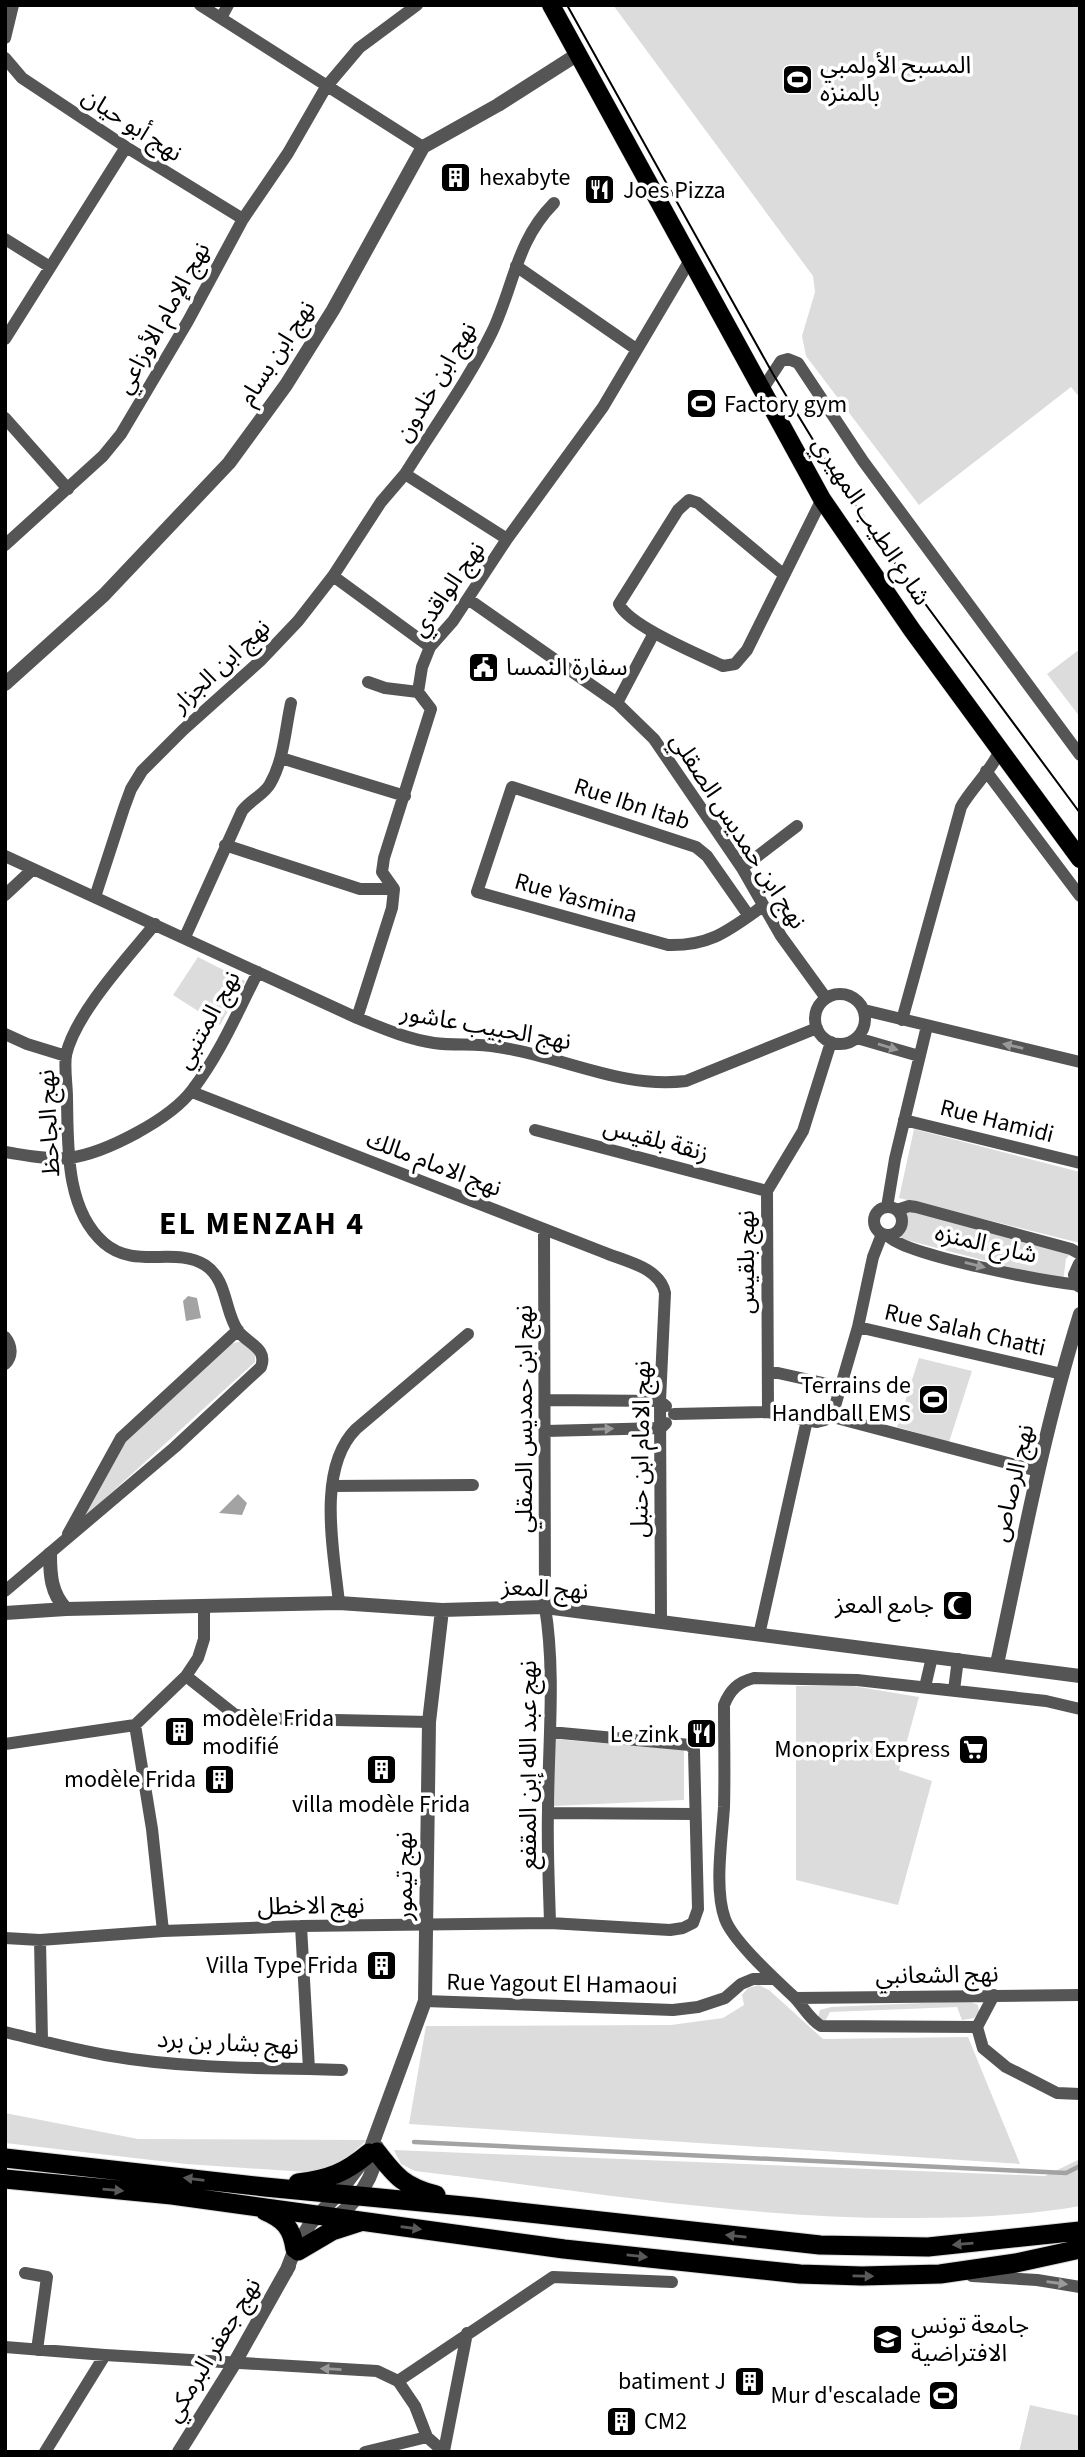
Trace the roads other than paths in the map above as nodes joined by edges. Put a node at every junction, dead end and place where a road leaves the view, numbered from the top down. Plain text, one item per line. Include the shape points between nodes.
1 (13, 5) edge
2 (200, 5) edge
3 (228, 5) edge
4 (417, 5) edge
5 (551, 5) edge
6 (220, 18) junction
7 (5, 38) edge
8 (578, 54) junction
9 (5, 58) edge
10 (326, 87) junction
11 (125, 147) junction
12 (423, 148) junction
13 (554, 203) dead end
14 (243, 219) junction
15 (5, 239) edge
16 (690, 260) junction
17 (516, 266) junction
18 (50, 267) junction
19 (5, 339) edge
20 (636, 349) junction
21 (762, 390) junction
22 (5, 418) edge
23 (405, 474) junction
24 (68, 489) junction
25 (822, 499) junction
26 (507, 539) junction
27 (5, 545) edge
28 (783, 574) junction
29 (333, 576) junction
30 (468, 599) junction
31 (654, 633) junction
32 (430, 647) junction
33 (368, 682) dead end
34 (5, 684) edge
35 (418, 692) junction
36 (291, 703) dead end
37 (617, 703) junction
38 (1000, 749) junction
39 (1080, 755) edge
40 (281, 758) junction
41 (986, 771) junction
42 (512, 786) joint
43 (405, 796) junction
44 (797, 826) dead end
45 (225, 845) junction
46 (5, 856) edge
47 (1080, 859) edge
48 (742, 868) junction
49 (33, 869) junction
50 (394, 889) junction
51 (5, 895) edge
52 (1080, 895) edge
53 (95, 897) junction
54 (763, 906) junction
55 (749, 916) junction
56 (155, 924) junction
57 (184, 937) junction
58 (258, 972) junction
59 (826, 998) junction
60 (864, 1010) junction
61 (357, 1018) junction
62 (902, 1020) junction
63 (927, 1026) junction
64 (817, 1028) junction
65 (5, 1034) edge
66 (857, 1038) junction
67 (831, 1042) junction
68 (66, 1056) junction
69 (919, 1056) junction
70 (1080, 1062) edge
71 (192, 1092) junction
72 (904, 1120) junction
73 (535, 1130) dead end
74 (5, 1152) edge
75 (69, 1158) junction
76 (1080, 1163) edge
77 (767, 1191) junction
78 (892, 1208) junction
79 (544, 1230) junction
80 (885, 1235) junction
81 (1080, 1254) edge
82 (1080, 1264) edge
83 (660, 1278) joint
84 (1079, 1286) edge
85 (1080, 1314) edge
86 (858, 1327) junction
87 (238, 1330) junction
88 (468, 1334) dead end
89 (5, 1337) edge
90 (5, 1364) edge
91 (769, 1371) junction
92 (1062, 1374) junction
93 (841, 1387) junction
94 (546, 1400) junction
95 (660, 1401) junction
96 (768, 1412) junction
97 (674, 1414) junction
98 (829, 1416) junction
99 (807, 1420) junction
100 (661, 1428) junction
101 (546, 1431) junction
102 (1038, 1471) junction
103 (473, 1485) dead end
104 (332, 1486) junction
105 (64, 1542) junction
106 (50, 1554) junction
107 (5, 1591) edge
108 (339, 1603) junction
109 (204, 1606) junction
110 (545, 1607) junction
111 (66, 1609) junction
112 (442, 1610) junction
113 (5, 1613) edge
114 (661, 1621) junction
115 (759, 1635) junction
116 (932, 1657) junction
117 (958, 1660) junction
118 (997, 1664) junction
119 (186, 1676) junction
120 (1080, 1676) edge
121 (925, 1687) junction
122 (954, 1690) junction
123 (1080, 1709) edge
124 (429, 1722) junction
125 (135, 1725) junction
126 (550, 1732) junction
127 (5, 1744) edge
128 (548, 1813) junction
129 (695, 1814) junction
130 (550, 1923) junction
131 (427, 1925) junction
132 (301, 1926) junction
133 (163, 1931) junction
134 (5, 1938) edge
135 (40, 1940) junction
136 (774, 1979) junction
137 (994, 1995) junction
138 (1080, 1995) edge
139 (796, 1998) junction
140 (425, 2001) junction
141 (976, 2026) junction
142 (5, 2032) edge
143 (42, 2040) junction
144 (309, 2069) junction
145 (342, 2070) dead end
146 (1080, 2094) edge
147 (374, 2146) junction
148 (5, 2158) edge
149 (5, 2179) edge
150 (265, 2187) junction
151 (172, 2195) junction
152 (254, 2206) junction
153 (474, 2207) junction
154 (341, 2208) junction
155 (534, 2215) junction
156 (1080, 2224) edge
157 (1080, 2231) edge
158 (1003, 2241) junction
159 (296, 2250) junction
160 (1080, 2251) edge
161 (25, 2273) dead end
162 (940, 2274) junction
163 (672, 2282) dead end
164 (1080, 2287) edge
165 (467, 2333) junction
166 (5, 2347) edge
167 (37, 2350) junction
168 (105, 2356) junction
169 (234, 2364) junction
170 (398, 2381) junction
171 (427, 2437) junction
172 (46, 2452) edge
173 (179, 2452) edge
174 (365, 2452) edge
175 (444, 2452) edge

1 - 7 street
2 - 6 street
3 - 6 street
4 - 10 street, نهج الإمام الأوزاعي via 359,48
5 - 8 main road, شارع الطيب المهيري
6 - 10 street
8 - 12 street
8 - 16 main road, شارع الطيب المهيري
9 - 11 street, نهج أبو حيان via 22,78
10 - 12 street
10 - 14 street, نهج الإمام الأوزاعي
11 - 14 street, نهج أبو حيان
11 - 18 street
12 - 34 street, نهج ابن بسام via 333,310 229,463 104,596
13 - 17 street, نهج ابن خلدون via 531,230
14 - 24 street, نهج الإمام الأوزاعي via 121,434
15 - 18 street
16 - 20 street, نهج الواقدي
16 - 21 main road, شارع الطيب المهيري
17 - 20 street
17 - 23 street, نهج ابن خلدون via 477,359
18 - 19 street
20 - 26 street, نهج الواقدي via 603,407
21 - 25 main road, شارع الطيب المهيري
21 - 39 street via 781,361 798,363 863,461
22 - 24 street
23 - 26 street, نهج ابن خلدون
23 - 29 street, نهج ابن الجزار
24 - 27 street, نهج الإمام الأوزاعي
25 - 28 street
25 - 38 main road, شارع الطيب المهيري
26 - 30 street, نهج الواقدي
28 - 31 street via 747,650 735,664 723,666
28 - 31 street via 689,500 620,601 622,610
29 - 32 street
29 - 53 street, نهج ابن الجزار via 260,661 142,771 131,789
30 - 32 street, نهج الواقدي
30 - 37 street, نهج ابن حمديس الصقلي
31 - 37 street
32 - 35 street, نهج الواقدي
33 - 35 street
35 - 43 street, نهج الواقدي via 431,709
36 - 40 street
37 - 48 street, نهج ابن حمديس الصقلي via 654,739
38 - 41 street
38 - 47 main road, شارع الطيب المهيري
40 - 43 street
40 - 45 street via 269,787 248,802
41 - 52 street
41 - 62 street via 961,807
42 - 55 street, Rue Ibn Itab via 696,847
42 - 55 street, Rue Yasmina via 478,892 668,945 706,942
43 - 50 street, نهج الواقدي via 382,872
44 - 48 street
45 - 50 street via 360,889
45 - 57 street
46 - 49 street, نهج الحبيب عاشور
48 - 54 street, نهج ابن حمديس الصقلي
49 - 51 street
49 - 53 street, نهج الحبيب عاشور
50 - 61 street, نهج الواقدي
53 - 56 street, نهج الحبيب عاشور
54 - 55 street, Rue Yasmina
54 - 59 street, نهج ابن حمديس الصقلي
56 - 57 street, نهج الحبيب عاشور
56 - 68 street, نهج الجاحظ via 82,1019
57 - 58 street, نهج الحبيب عاشور
58 - 61 street, نهج الحبيب عاشور
58 - 71 street, نهج المتنبي
59 - 60 street via 848,995
59 - 64 street via 818,1006
60 - 62 street
60 - 66 street via 863,1030
61 - 64 street, نهج الحبيب عاشور via 432,1043 496,1046 664,1084 686,1081
62 - 63 street
63 - 69 street
70 -> 63 street
64 - 67 street
65 - 68 street
66 - 67 street via 845,1044
66 -> 69 street
67 - 77 street, نهج بلقيس via 803,1131
68 - 75 street, نهج الجاحظ
69 - 72 street
71 - 75 street, نهج المتنبي via 131,1136
71 - 79 street, نهج الامام مالك
72 - 76 street, Rue Hamidi
72 - 78 street
73 - 77 street, زنقة بلقيس
74 - 75 street, نهج المتنبي
75 - 87 street, نهج الجاحظ via 76,1197 105,1244 130,1257 174,1257 204,1264 222,1285
77 - 91 street, نهج بلقيس
78 - 80 street via 901,1214 902,1225 895,1234
78 - 80 street via 881,1209 874,1217 876,1228
78 - 81 street, شارع المنزه via 916,1207
79 - 83 street, نهج الامام مالك
79 - 94 street, نهج ابن حمديس الصقلي
80 -> 84 street, شارع المنزه via 898,1244 978,1266
80 - 86 street via 873,1257
82 - 84 street via 1075,1275
83 - 95 street, نهج الامام ابن حنبل via 665,1293
85 - 92 street, نهج الرصاص
86 - 92 street, Rue Salah Chatti
86 - 93 street
87 - 105 street, نهج الجاحظ via 121,1438
87 - 105 street, نهج الجاحظ via 262,1352 261,1367
88 - 104 street via 345,1440
89 - 90 street via 11,1356
91 - 93 street
91 - 96 street, نهج بلقيس
92 - 102 street, نهج الرصاص
93 - 98 street
94 - 95 street
94 - 101 street, نهج ابن حمديس الصقلي
95 - 97 street
95 - 100 street, نهج الامام ابن حنبل
96 - 97 street
96 - 99 street
97 - 100 street
98 - 99 street via 817,1422
98 - 102 street
99 - 115 street
101 -> 100 street
100 - 114 street, نهج الامام ابن حنبل
101 - 110 street, نهج ابن حمديس الصقلي
102 - 118 street, نهج الرصاص
103 - 104 street
104 - 108 street
105 - 106 street, نهج الجاحظ
106 - 107 street, نهج الجاحظ
106 - 111 street via 52,1584
108 - 109 street, نهج المعز
108 - 112 street, نهج المعز
109 - 111 street, نهج المعز
109 - 119 street via 204,1639
110 - 112 street, نهج المعز
110 - 114 street, نهج المعز
110 - 126 street, نهج عبد الله إبن المقفع
111 - 113 street, نهج المعز
112 - 124 street, نهج تيمور
114 - 115 street, نهج المعز
115 - 116 street, نهج المعز
116 - 117 street, نهج المعز
116 - 121 street
117 - 118 street, نهج المعز
117 - 122 street
118 - 120 street, نهج المعز
119 - 124 street via 234,1714 248,1718
119 - 125 street
121 - 122 street
121 - 136 street via 754,1678 729,1692 724,1705 720,1901 726,1922
122 - 123 street via 1046,1700
124 - 131 street, نهج تيمور
125 - 127 street
125 - 133 street
126 - 128 street, نهج عبد الله إبن المقفع
126 - 129 street via 690,1745 695,1763
128 - 129 street
128 - 130 street, نهج عبد الله إبن المقفع
129 - 130 street, نهج الاخطل via 697,1917 693,1923 670,1930
130 - 131 street, نهج الاخطل
131 - 132 street, نهج الاخطل
131 - 140 street, نهج تيمور
132 - 133 street, نهج الاخطل
132 - 144 street, نهج بشار بن برد
133 - 135 street, نهج الاخطل
134 - 135 street, نهج الاخطل
135 - 143 street
136 - 139 street
136 - 140 street, Rue Yagout El Hamaoui via 753,1979 724,1998 673,2010
137 - 138 street, نهج الشعانبي
137 - 139 street, نهج الشعانبي
137 - 141 street
139 - 141 street via 809,2018 826,2027
140 - 147 street, نهج تيمور
141 - 146 street via 983,2048 1006,2067 1057,2093
142 - 143 street, نهج بشار بن برد
143 - 144 street, نهج بشار بن برد via 155,2062
144 - 145 street
147 - 150 highway via 338,2175
147 - 153 highway via 403,2183
147 - 154 street, نهج تيمور
147 - 154 street
150 -> 148 highway
149 -> 151 highway
150 - 154 highway
151 - 152 highway
151 - 154 highway
152 - 154 highway
152 - 159 highway via 289,2226
153 - 154 highway
153 - 155 highway
154 - 155 highway via 361,2205 505,2217
154 - 159 street, نهج جعفر البرمكي
154 - 159 highway via 332,2231
154 -> 162 highway via 564,2249 800,2274
158 -> 155 highway via 928,2247 820,2245
156 - 158 highway
157 - 158 highway
159 - 169 street, نهج جعفر البرمكي
160 - 162 highway
161 - 167 street via 47,2277
162 -> 164 street
163 - 165 street via 554,2277
165 - 170 street
165 - 175 street
166 - 167 street
167 - 168 street
168 - 169 street
168 - 172 street
170 -> 169 street via 377,2371
169 - 173 street, نهج جعفر البرمكي
170 - 171 street via 415,2406
171 - 174 street
171 - 175 street

